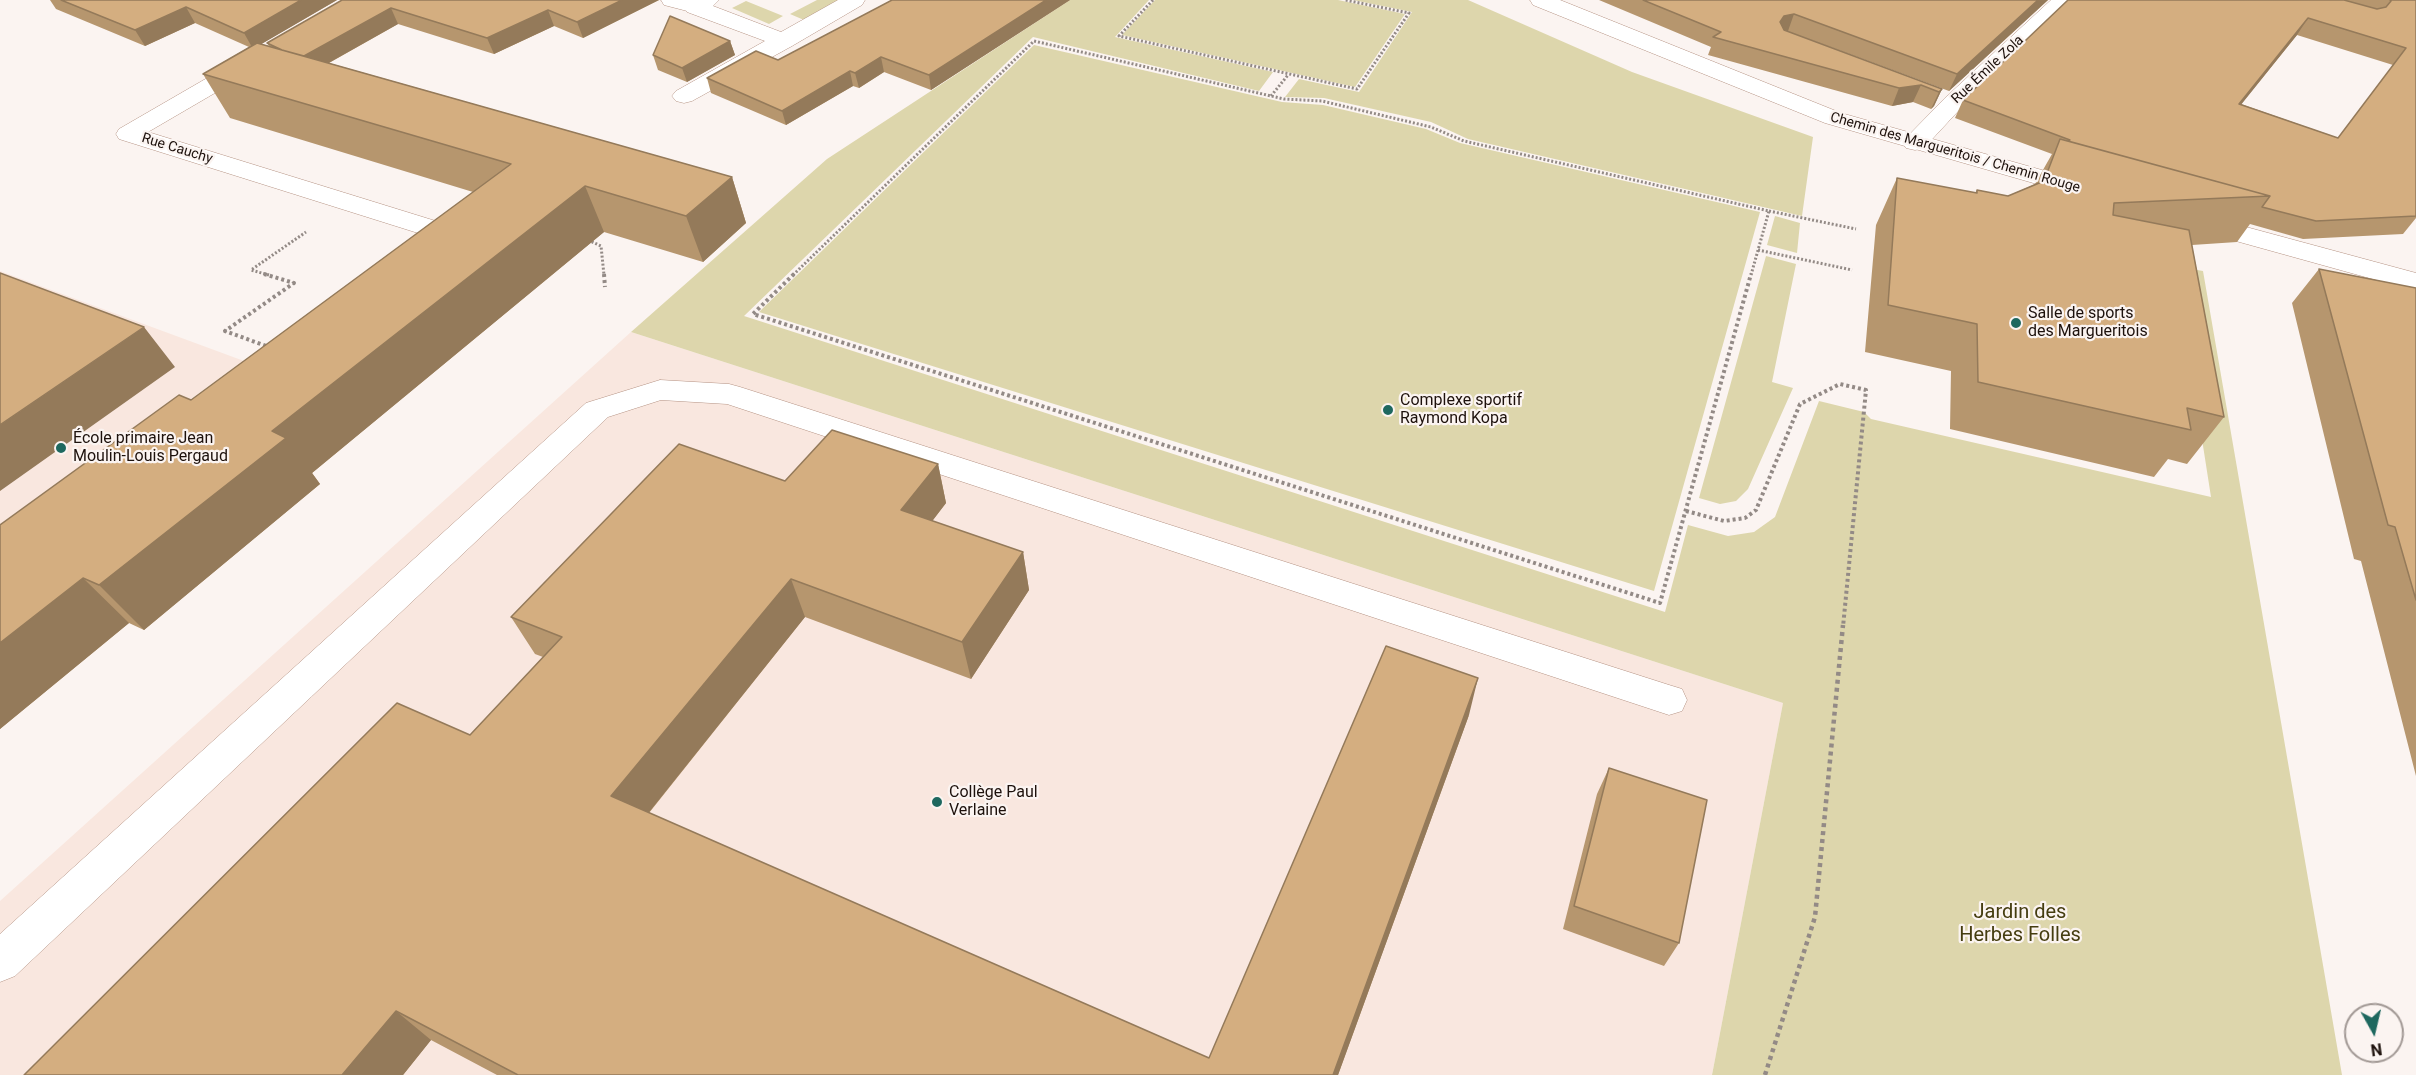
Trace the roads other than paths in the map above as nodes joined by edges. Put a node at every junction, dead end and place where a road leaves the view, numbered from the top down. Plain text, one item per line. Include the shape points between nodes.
1 (672, 0) edge
2 (854, 0) edge
3 (1541, 0) edge
4 (2063, 0) edge
5 (701, 3) edge
6 (784, 40) junction
7 (272, 49) edge
8 (684, 96) dead end
9 (1915, 143) junction
10 (2102, 195) edge
11 (2181, 217) edge
12 (417, 254) edge
13 (2416, 282) edge
14 (1669, 700) dead end
15 (0, 962) edge

1 - 5 street
2 - 6 street
3 - 9 street, Chemin des Margueritois / Chemin Rouge via 1804,108
4 - 9 street, Rue Émile Zola via 1943,99
5 - 6 street
6 - 8 street
7 - 12 street, Rue Cauchy via 128,134 446,233
9 - 10 street, Chemin des Margueritois / Chemin Rouge
11 - 13 street
14 - 15 street via 729,394 660,390 597,411

